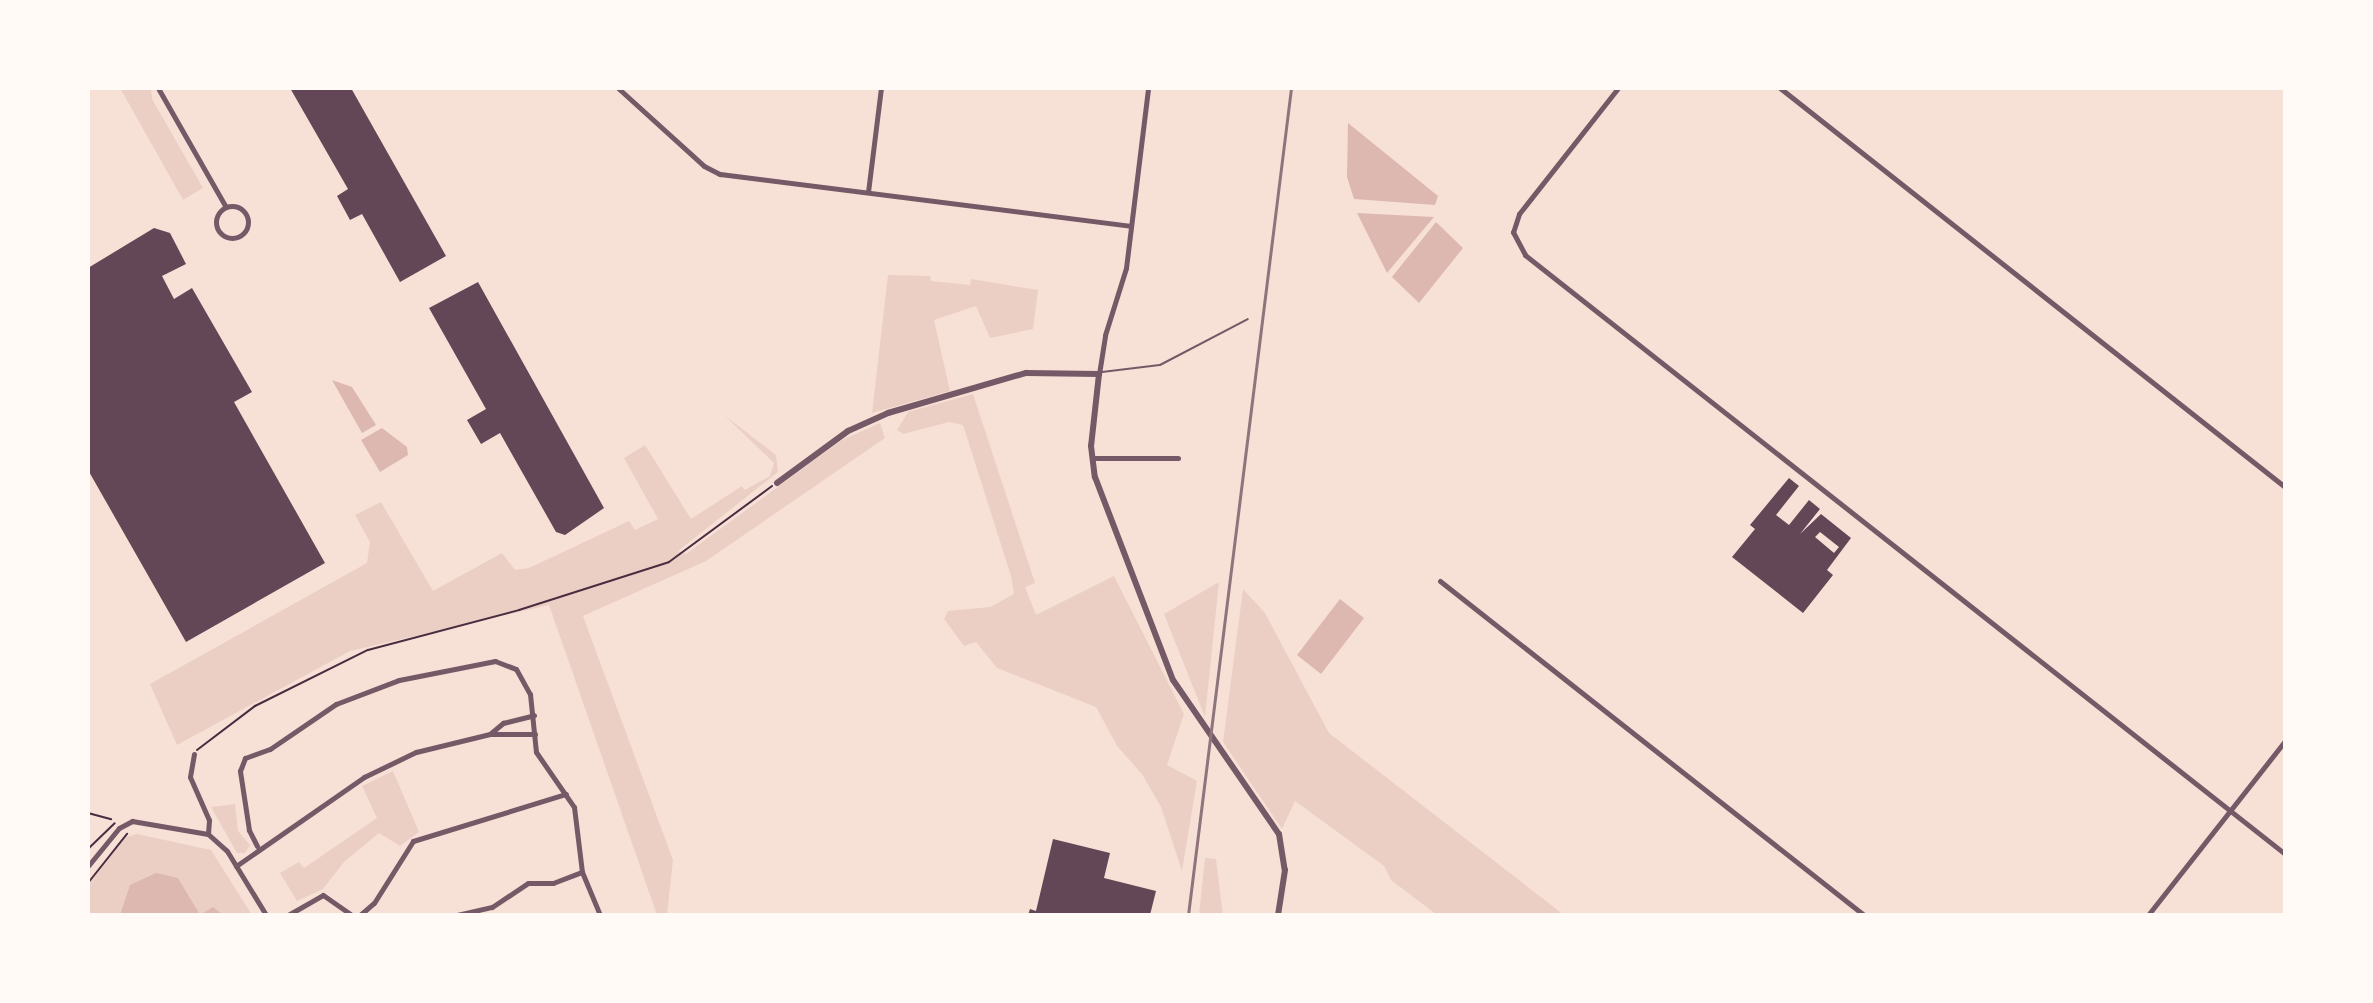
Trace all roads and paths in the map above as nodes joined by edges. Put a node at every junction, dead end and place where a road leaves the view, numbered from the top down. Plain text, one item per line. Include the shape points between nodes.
1 (158, 88) edge
2 (618, 88) edge
3 (881, 88) edge
4 (1148, 88) edge
5 (1618, 88) edge
6 (1780, 88) edge
7 (868, 192) junction
8 (226, 207) junction
9 (1131, 226) junction
10 (1248, 319) dead end
11 (1099, 373) junction
12 (1091, 458) junction
13 (1178, 458) dead end
14 (777, 483) joint
15 (2285, 487) edge
16 (1440, 581) dead end
17 (534, 715) junction
18 (490, 734) junction
19 (535, 734) junction
20 (2285, 741) edge
21 (194, 754) joint
22 (566, 794) junction
23 (2230, 810) junction
24 (88, 813) edge
25 (111, 819) dead end
26 (123, 824) junction
27 (208, 834) junction
28 (257, 846) junction
29 (88, 849) edge
30 (2285, 854) edge
31 (88, 866) edge
32 (236, 866) junction
33 (582, 872) junction
34 (88, 883) edge
35 (266, 915) edge
36 (288, 915) edge
37 (352, 915) edge
38 (360, 915) edge
39 (457, 915) edge
40 (600, 915) edge
41 (1278, 915) edge
42 (1864, 915) edge
43 (2148, 915) edge

1 - 8 street
2 - 7 street via 710,170
3 - 7 street
4 - 9 street
5 - 23 street via 1523,208 1513,232 1533,262
6 - 15 street
7 - 9 street
8 - 8 street via 216,217 218,231 230,238 241,236 248,226 246,215 237,207
9 - 11 street via 1125,276
10 - 11 lane via 1160,365
11 - 12 street
11 - 14 street via 1026,373 888,413 848,431
12 - 13 street
12 - 41 street via 1173,680 1279,834 1285,870
14 - 21 path via 669,562 368,650 255,706
16 - 42 street
17 - 18 street via 503,723
17 - 19 street
17 - 28 street via 516,669 489,660 399,680 336,704 274,747 243,761 249,830
18 - 19 street
18 - 28 street via 416,752 370,774
19 - 22 street via 538,757
20 - 23 street
21 - 27 street via 190,777 207,814
22 - 33 street via 580,831
22 - 38 street via 413,841 374,903
23 - 30 street
23 - 43 street
24 - 25 path
26 - 27 street via 144,821
26 - 29 path via 112,822
26 - 31 street
26 - 34 path via 127,834
27 - 32 street
28 - 32 street
32 - 35 street
33 - 39 street via 553,883 528,883 492,907
33 - 40 street
36 - 37 street via 323,895

